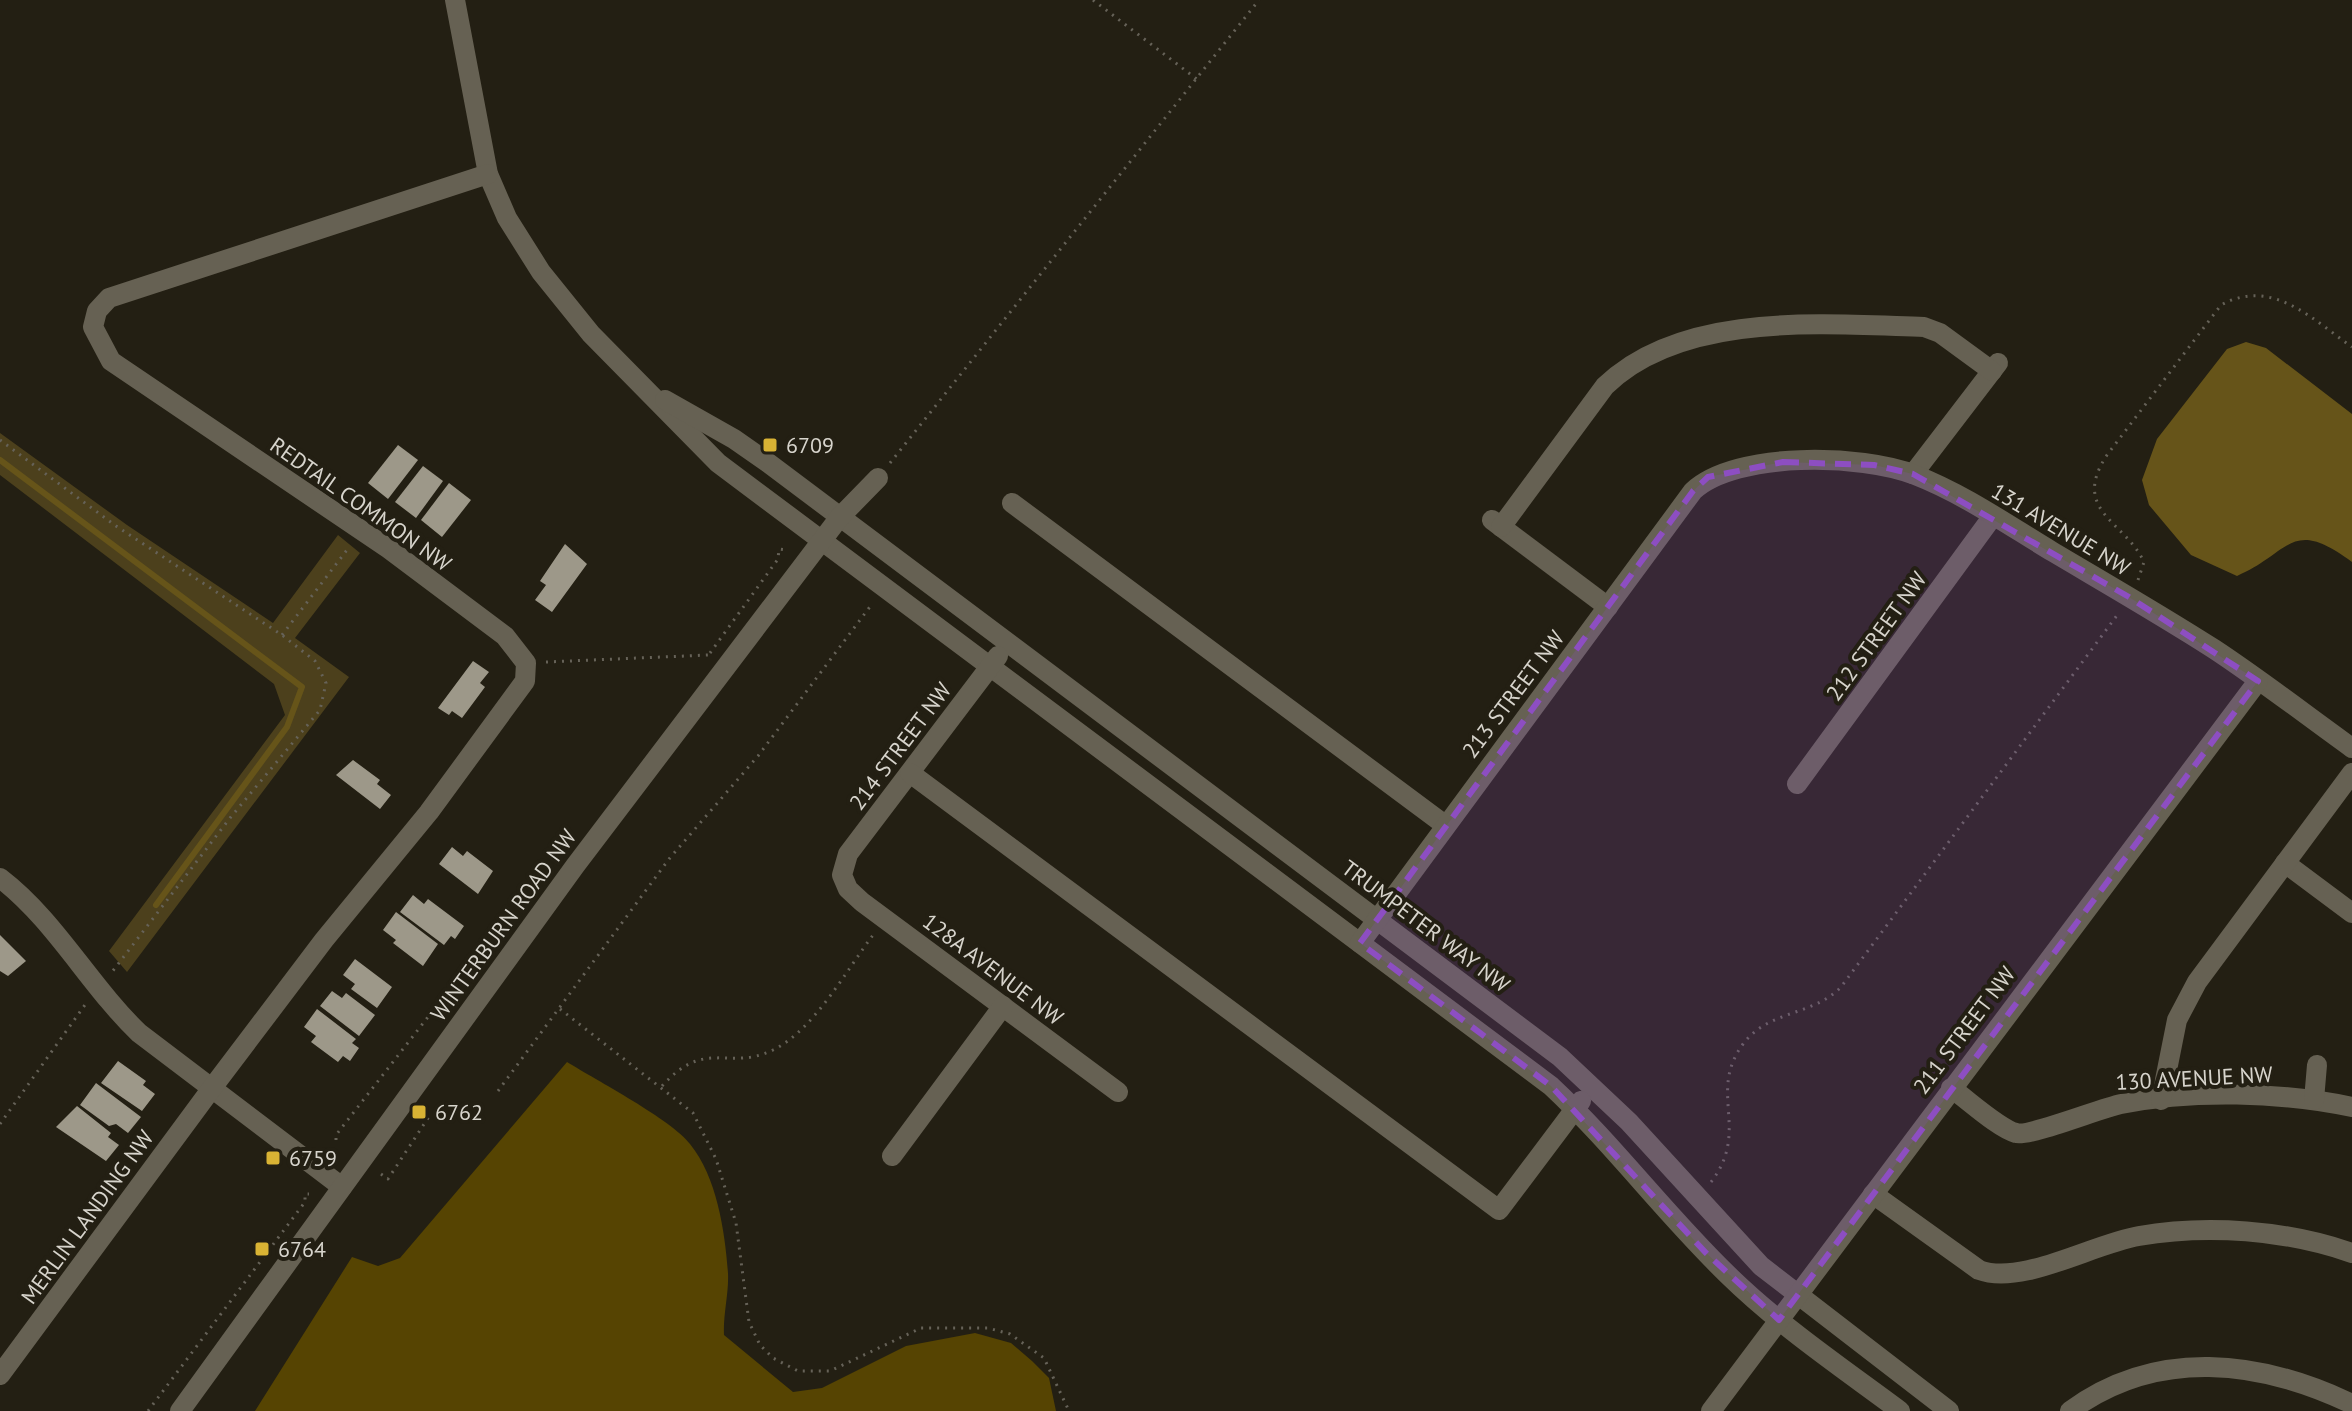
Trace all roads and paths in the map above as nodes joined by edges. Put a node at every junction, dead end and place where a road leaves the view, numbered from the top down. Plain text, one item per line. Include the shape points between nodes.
1 (455, 0) edge
2 (1093, 0) edge
3 (1259, 0) edge
4 (1198, 80) junction
5 (488, 174) junction
6 (2352, 347) edge
7 (641, 386) junction
8 (0, 440) edge
9 (1913, 474) junction
10 (1708, 477) joint
11 (878, 478) joint
12 (1012, 503) dead end
13 (1993, 516) junction
14 (839, 518) junction
15 (362, 530) junction
16 (821, 541) junction
17 (787, 550) dead end
18 (2136, 583) dead end
19 (872, 604) dead end
20 (1608, 607) junction
21 (2122, 608) dead end
22 (282, 635) junction
23 (1008, 643) junction
24 (708, 655) junction
25 (526, 663) junction
26 (990, 666) junction
27 (699, 667) dead end
28 (2258, 681) junction
29 (2352, 748) edge
30 (910, 773) junction
31 (2352, 773) edge
32 (1797, 784) dead end
33 (1445, 825) junction
34 (2285, 863) junction
35 (0, 878) edge
36 (844, 882) joint
37 (2352, 913) edge
38 (885, 919) junction
39 (1377, 919) junction
40 (502, 932) dead end
41 (1360, 943) junction
42 (110, 974) dead end
43 (88, 1002) dead end
44 (1003, 1006) junction
45 (560, 1009) junction
46 (2317, 1065) dead end
47 (1594, 1085) junction
48 (662, 1086) junction
49 (212, 1088) junction
50 (1951, 1088) junction
51 (498, 1091) dead end
52 (1118, 1092) dead end
53 (2161, 1100) junction
54 (2314, 1100) junction
55 (2352, 1107) edge
56 (1575, 1108) junction
57 (430, 1115) dead end
58 (0, 1124) edge
59 (336, 1140) dead end
60 (892, 1156) dead end
61 (381, 1174) dead end
62 (342, 1187) junction
63 (1704, 1189) dead end
64 (309, 1194) dead end
65 (1873, 1194) junction
66 (2352, 1253) edge
67 (1796, 1297) junction
68 (1779, 1320) junction
69 (0, 1375) edge
70 (2352, 1404) edge
71 (148, 1411) edge
72 (180, 1411) edge
73 (1069, 1411) edge
74 (1711, 1411) edge
75 (1900, 1411) edge
76 (1949, 1411) edge
77 (2070, 1411) edge

1 - 5 street
2 - 4 path
3 - 4 path
4 - 11 path
5 - 7 street via 507,218 541,272
5 - 15 street, REDTAIL COMMON NW via 109,298 97,311 93,327 111,361
6 - 18 path via 2274,296 2235,297 2221,305 2107,455 2096,480 2097,505 2144,562
7 - 14 street, TRUMPETER WAY NW via 734,439
7 - 16 street via 739,481
8 - 22 path via 116,526
9 - 10 street, 131 AVENUE NW via 1826,461 1783,462
9 - 13 street, 131 AVENUE NW
9 - 20 street via 1995,367 1940,333 1924,327 1780,324 1671,344 1623,368 1605,386 1496,524
10 - 20 street, 213 STREET NW
11 - 14 street, WINTERBURN ROAD NW
12 - 33 street
13 - 28 street, 131 AVENUE NW
13 - 32 street, 212 STREET NW
14 - 16 street, WINTERBURN ROAD NW
14 - 23 street, TRUMPETER WAY NW
15 - 22 path
15 - 25 street, REDTAIL COMMON NW via 505,636
16 - 26 street
16 - 62 street, WINTERBURN ROAD NW via 575,866
17 - 24 path via 779,549 778,559
19 - 45 path via 758,756 669,859
20 - 33 street, 213 STREET NW
21 - 63 path via 1841,987 1819,1004 1766,1022 1745,1041 1727,1082 1729,1146
22 - 42 path via 322,672 325,697 320,710
23 - 26 street, 214 STREET NW
23 - 39 street, TRUMPETER WAY NW
24 - 25 path
24 - 27 path
25 - 49 street via 517,696
26 - 30 street, 214 STREET NW
26 - 41 street
28 - 29 street, 131 AVENUE NW
28 - 50 street, 211 STREET NW
30 - 36 street, 214 STREET NW via 843,862
30 - 56 street via 1499,1210
31 - 34 street
33 - 39 street, 213 STREET NW
34 - 37 street
34 - 53 street via 2185,1003
35 - 49 street via 40,916 119,1013
36 - 38 street, 128A AVENUE NW
38 - 44 street, 128A AVENUE NW
38 - 48 path via 795,1036 757,1056 698,1058
39 - 41 street, 213 STREET NW
39 - 47 street, TRUMPETER WAY NW
40 - 59 path via 435,1008
41 - 56 street
43 - 58 path
44 - 52 street, 128A AVENUE NW
44 - 60 street
45 - 48 path
45 - 51 path
46 - 54 street
47 - 56 street
47 - 67 street, TRUMPETER WAY NW via 1728,1234
48 - 73 path via 693,1113 707,1139 736,1223 749,1322 773,1358 798,1371 830,1371 921,1328 988,1328 1010,1334 1044,1358
49 - 62 street
49 - 69 street, MERLIN LANDING NW
50 - 53 street, 130 AVENUE NW via 2016,1133 2124,1103
50 - 65 street, 211 STREET NW
53 - 54 street, 130 AVENUE NW via 2243,1095
54 - 55 street, 130 AVENUE NW
56 - 68 street via 1706,1253
57 - 61 path via 388,1179
62 - 72 street, WINTERBURN ROAD NW
64 - 71 path
65 - 66 street via 1996,1277 2137,1236 2182,1230 2235,1231
65 - 67 street, 211 STREET NW
67 - 68 street, 211 STREET NW
67 - 76 street, TRUMPETER WAY NW
68 - 74 street, 211 STREET NW
68 - 75 street
70 - 77 street via 2307,1382 2214,1366 2165,1370 2121,1383

